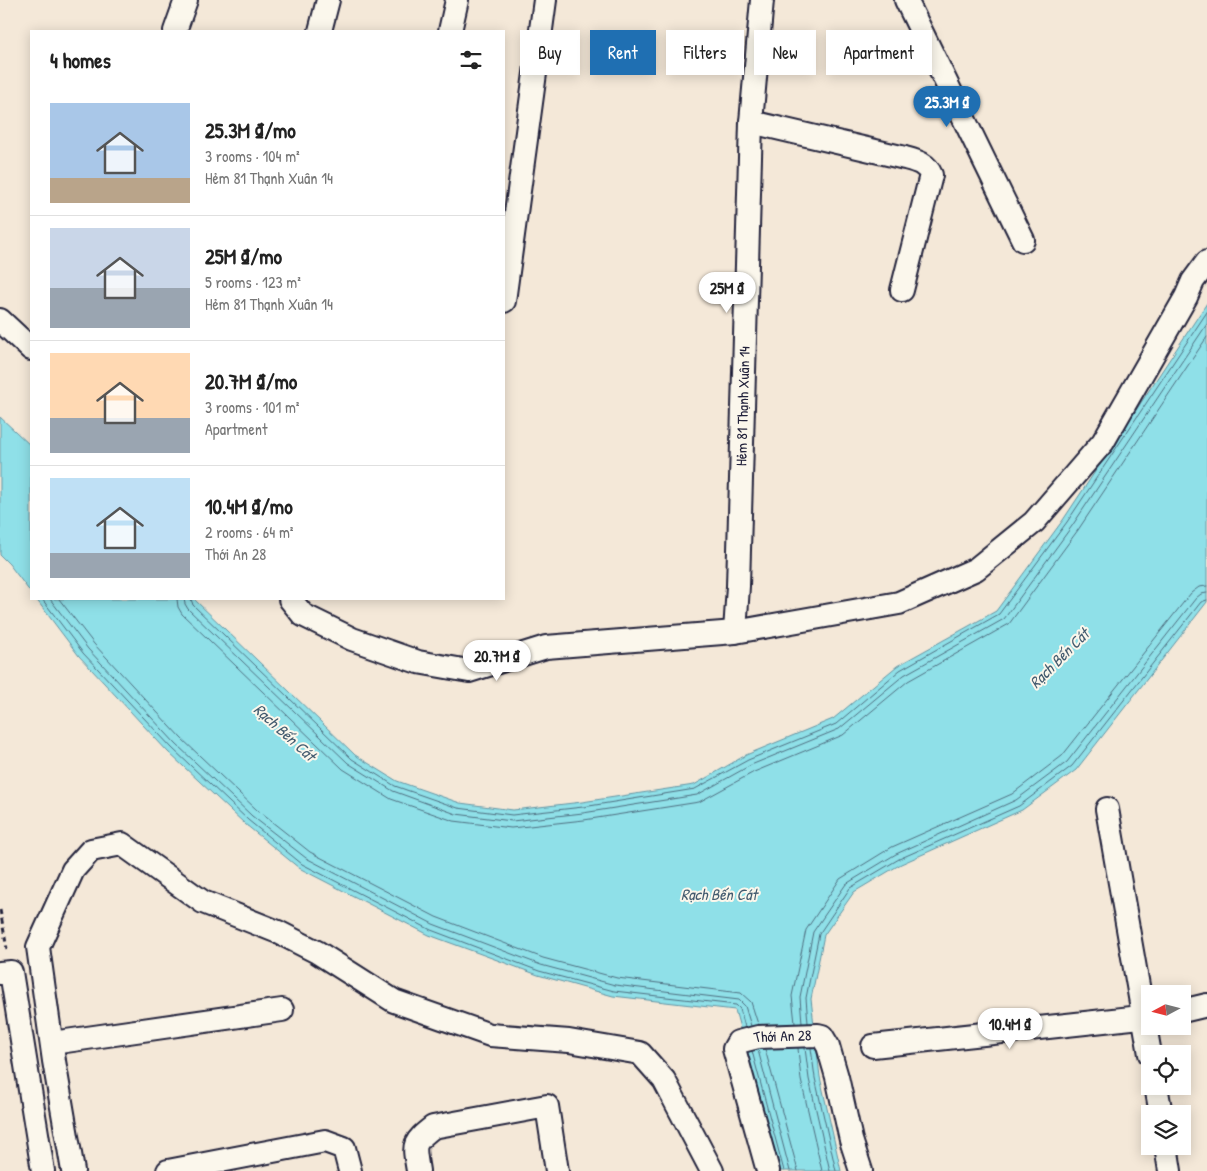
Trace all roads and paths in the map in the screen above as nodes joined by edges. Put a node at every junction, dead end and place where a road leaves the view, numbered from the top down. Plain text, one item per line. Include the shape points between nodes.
1 (186, 0) edge
2 (328, 0) edge
3 (457, 0) edge
4 (545, 0) edge
5 (762, 0) edge
6 (906, 0) edge
7 (175, 30) edge
8 (320, 30) edge
9 (450, 30) edge
10 (751, 122) junction
11 (1023, 240) dead end
12 (1207, 262) edge
13 (902, 290) dead end
14 (505, 294) edge
15 (0, 320) edge
16 (30, 348) edge
17 (291, 600) edge
18 (735, 632) junction
19 (1107, 809) dead end
20 (0, 910) edge
21 (5, 973) edge
22 (1141, 985) edge
23 (1207, 1005) edge
24 (1191, 1009) edge
25 (282, 1010) dead end
26 (1141, 1017) edge
27 (52, 1043) junction
28 (873, 1046) dead end
29 (1167, 1155) edge
30 (43, 1171) edge
31 (73, 1171) edge
32 (168, 1171) edge
33 (350, 1171) edge
34 (418, 1171) edge
35 (557, 1171) edge
36 (712, 1171) edge
37 (768, 1171) edge
38 (861, 1171) edge
39 (1170, 1171) edge

1 - 7 street
2 - 8 street
3 - 9 street
4 - 14 street
5 - 10 street, Hẻm 81 Thạnh Xuân 14
6 - 11 street
10 - 13 street via 905,158 926,166 931,175
10 - 18 street, Hẻm 81 Thạnh Xuân 14
12 - 18 street via 1193,281 1103,442 1034,522 976,568 899,603
15 - 16 street
17 - 18 street via 303,614 352,639 418,662 469,671 546,646
19 - 22 street
20 - 21 path
21 - 30 street
23 - 24 street
25 - 27 street
26 - 28 street
27 - 31 street
27 - 36 street via 38,947 73,870 91,850 122,844 203,902 309,948 394,1002 490,1035 569,1041 640,1053 664,1080
29 - 39 street
32 - 33 street via 325,1142 344,1148
34 - 35 street via 415,1150 418,1139 432,1127 546,1106
37 - 38 street, Thới An 28 via 734,1049 738,1042 758,1037 818,1035 828,1046

